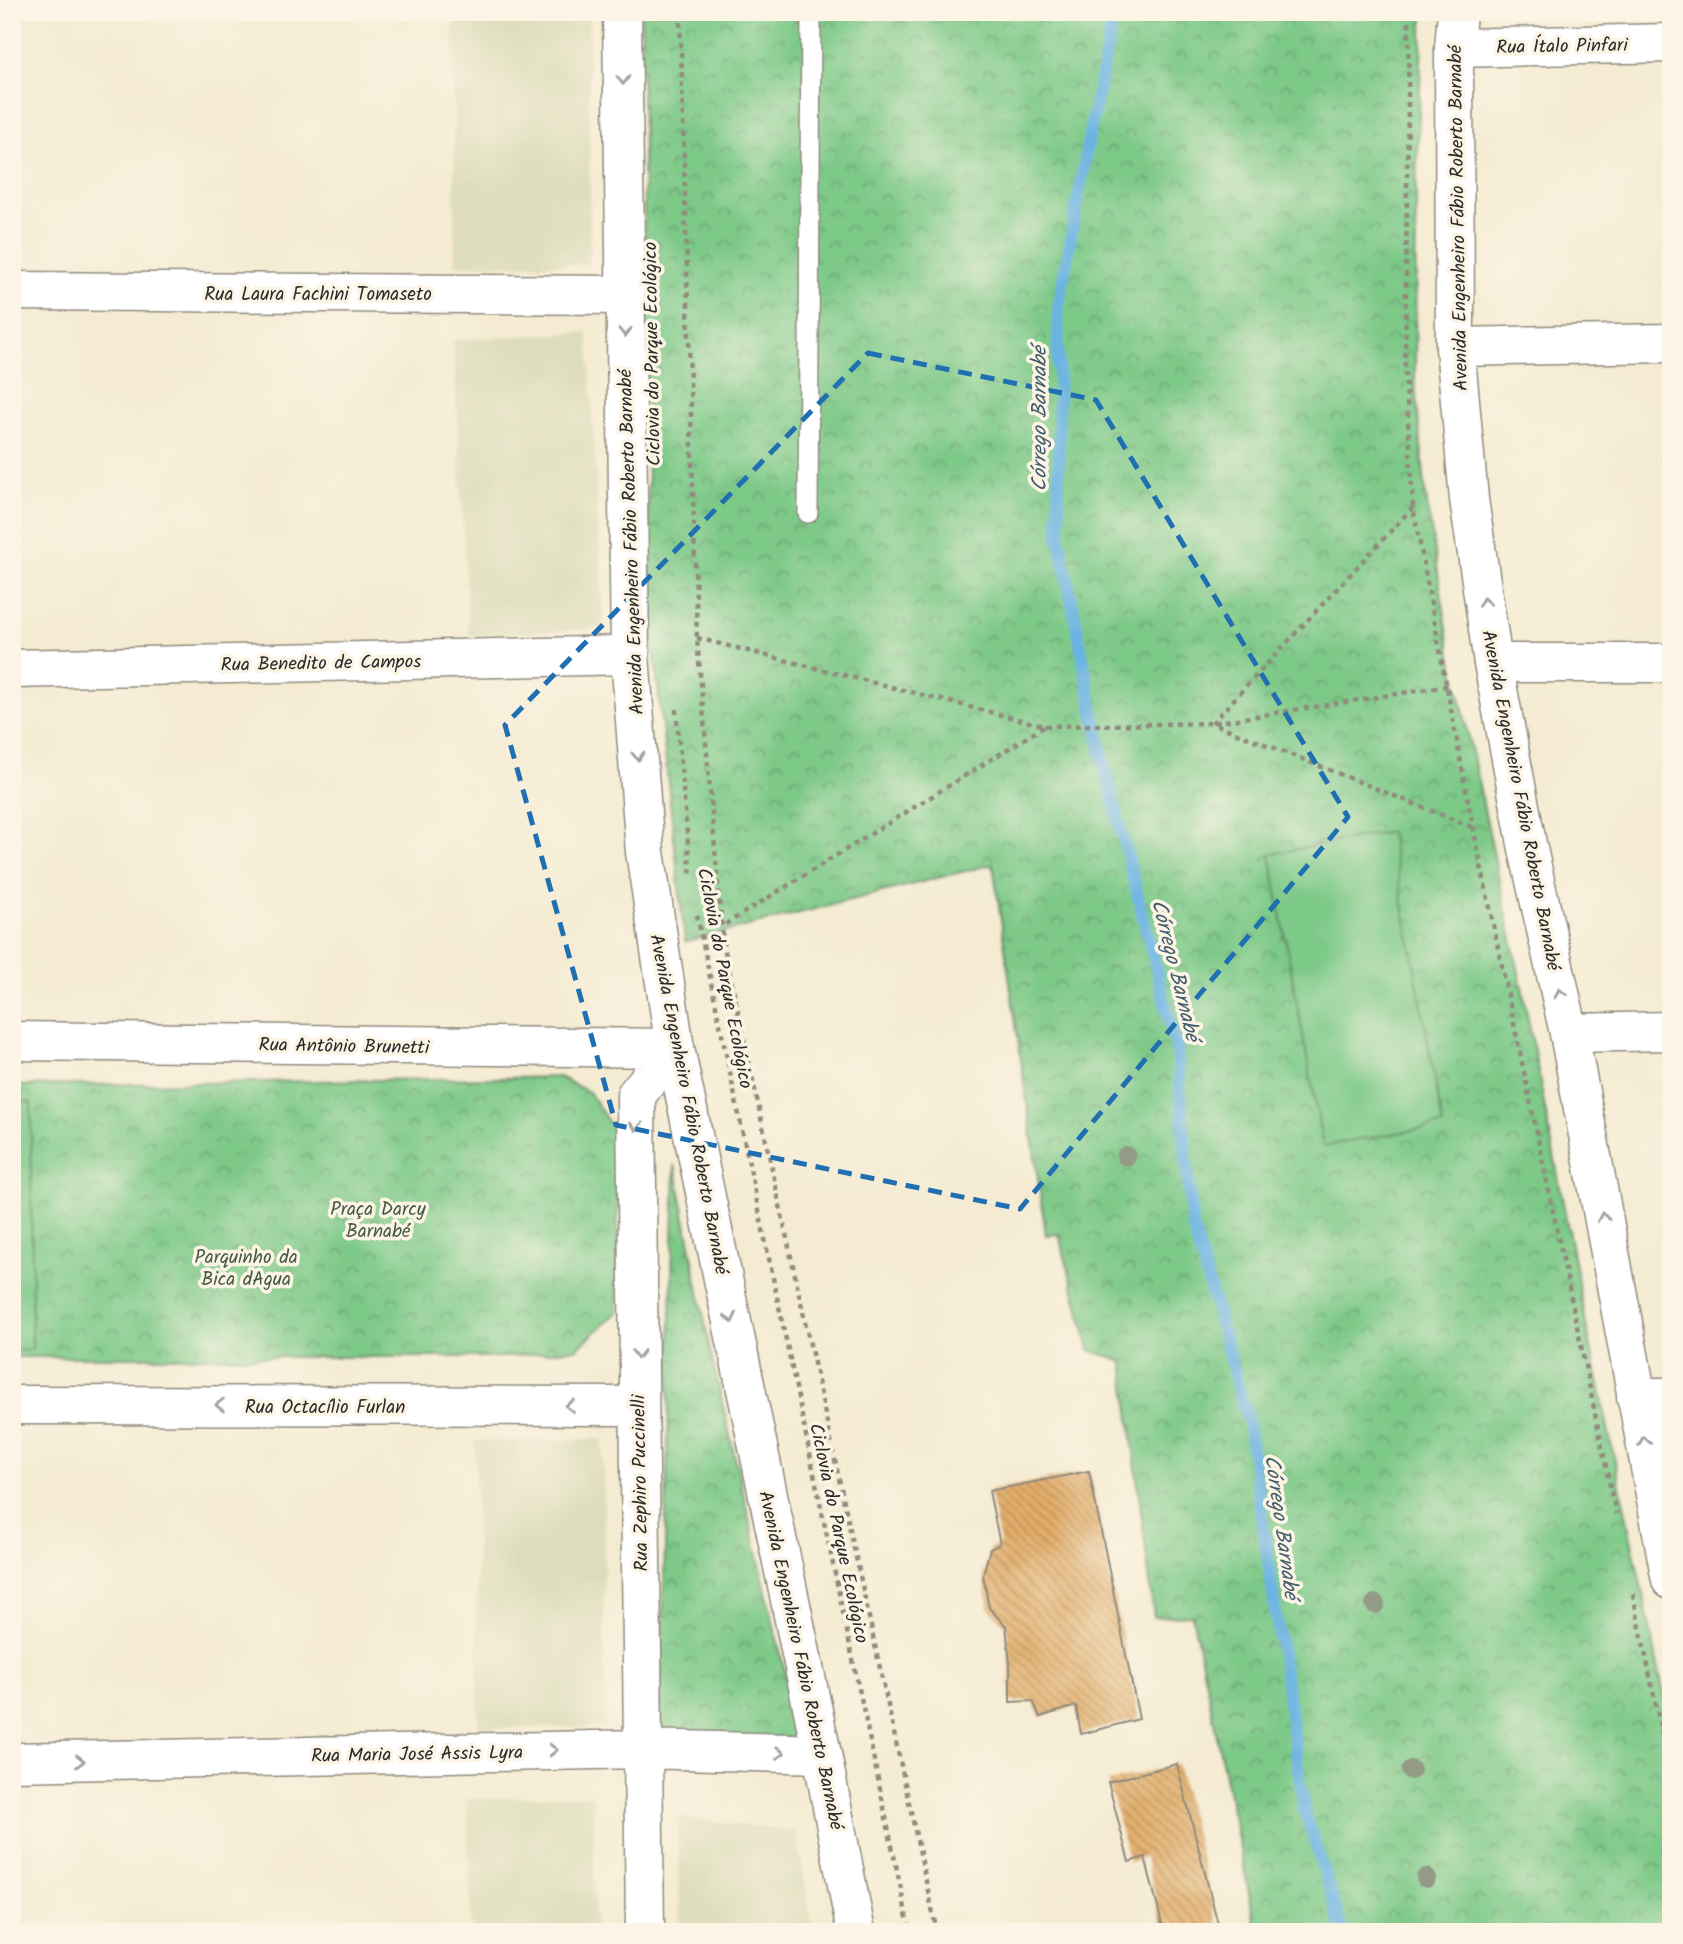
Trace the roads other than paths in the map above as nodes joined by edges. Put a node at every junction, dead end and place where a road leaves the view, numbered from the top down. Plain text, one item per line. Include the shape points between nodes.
1 (622, 12) edge
2 (811, 12) edge
3 (1455, 30) edge
4 (1671, 43) edge
5 (12, 291) edge
6 (624, 295) junction
7 (1671, 343) edge
8 (1455, 347) junction
9 (808, 513) dead end
10 (630, 655) junction
11 (1493, 663) junction
12 (1671, 663) edge
13 (12, 669) edge
14 (1671, 1031) edge
15 (1569, 1033) junction
16 (12, 1041) edge
17 (676, 1048) junction
18 (1653, 1397) edge
19 (12, 1405) edge
20 (639, 1406) junction
21 (1671, 1580) edge
22 (642, 1749) junction
23 (822, 1754) junction
24 (12, 1762) edge
25 (645, 1932) edge
26 (856, 1932) edge

1 -> 6 street, Avenida Engenheiro Fábio Roberto Barnabé
2 - 9 lane
3 - 4 street, Rua Ítalo Pinfari
3 - 8 street, Avenida Engenheiro Fábio Roberto Barnabé
5 - 6 street, Rua Laura Fachini Tomaseto
6 -> 10 street, Avenida Engenheiro Fábio Roberto Barnabé
7 - 8 street
11 -> 8 street, Avenida Engenheiro Fábio Roberto Barnabé via 1469,499
10 - 13 street, Rua Benedito de Campos
10 -> 17 street, Avenida Engenheiro Fábio Roberto Barnabé via 645,852
11 - 12 street
15 -> 11 street, Avenida Engenheiro Fábio Roberto Barnabé
14 - 15 street
18 -> 15 street, Avenida Engenheiro Fábio Roberto Barnabé
16 - 17 street, Rua Antônio Brunetti
17 -> 20 street, Rua Zephiro Puccinelli via 636,1095
17 -> 23 street, Avenida Engenheiro Fábio Roberto Barnabé
21 -> 18 street, Avenida Engenheiro Fábio Roberto Barnabé
20 -> 19 street, Rua Octacílio Furlan
20 - 22 street, Rua Zephiro Puccinelli
22 -> 23 street, Rua Maria José Assis Lyra
24 -> 22 street, Rua Maria José Assis Lyra
22 - 25 street, Rua Zephiro Puccinelli
23 - 26 street, Avenida Engenheiro Fábio Roberto Barnabé

